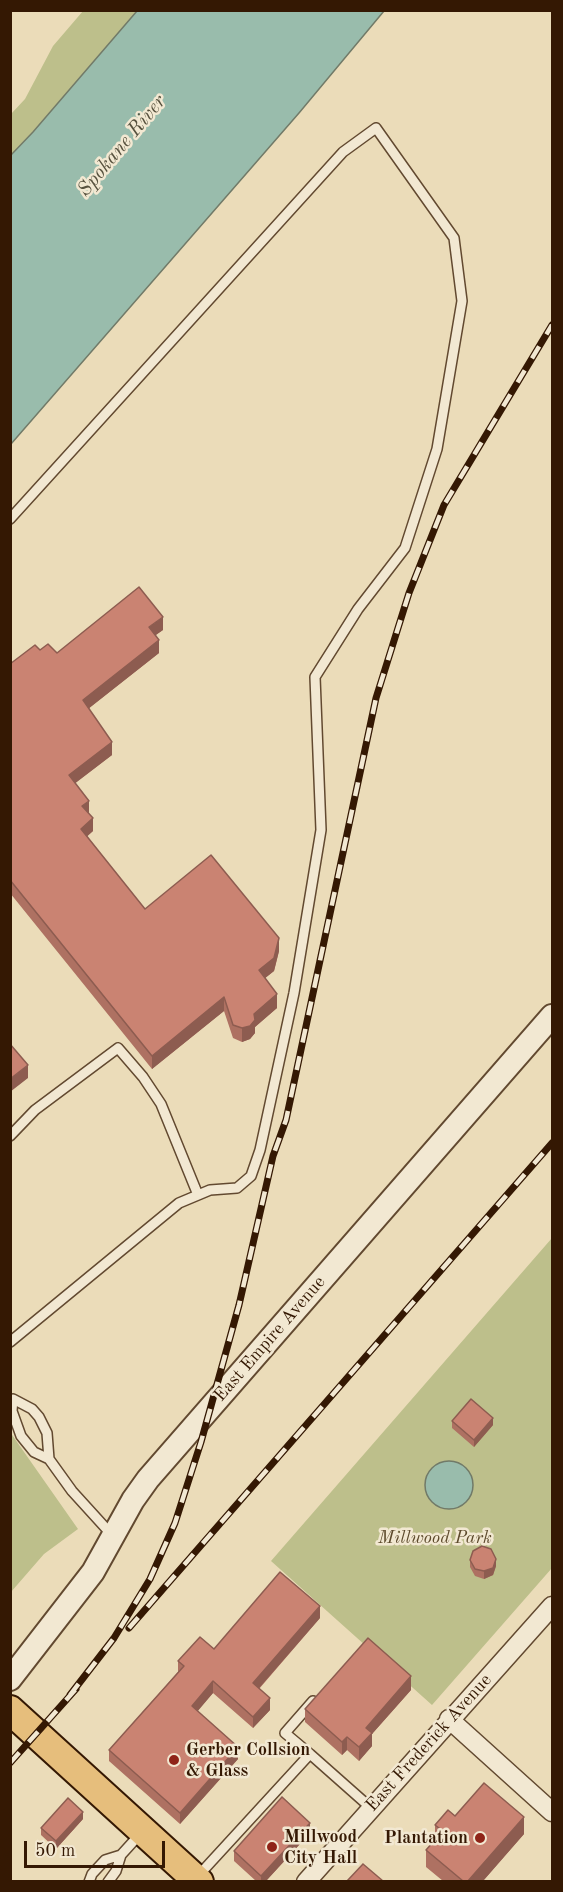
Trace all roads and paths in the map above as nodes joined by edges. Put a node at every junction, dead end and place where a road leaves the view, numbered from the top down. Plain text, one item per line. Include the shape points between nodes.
1 (10, 519) edge
2 (552, 1016) edge
3 (10, 1136) edge
4 (198, 1195) junction
5 (10, 1342) edge
6 (12, 1397) edge
7 (49, 1459) junction
8 (114, 1537) junction
9 (552, 1606) edge
10 (10, 1679) edge
11 (322, 1690) edge
12 (10, 1710) edge
13 (449, 1719) junction
14 (310, 1754) junction
15 (371, 1808) junction
16 (552, 1812) edge
17 (143, 1831) junction
18 (121, 1855) junction
19 (89, 1881) edge
20 (108, 1881) edge
21 (196, 1881) edge
22 (306, 1881) edge

1 - 4 lane via 343,152 376,128 454,238 462,301 437,449 405,548 358,609 315,677 321,830 294,993 260,1150 251,1176 237,1188
2 - 8 street, East Empire Avenue via 153,1473 133,1500
3 - 4 lane via 35,1110 117,1048 161,1104
4 - 5 lane via 180,1203
6 - 7 lane via 21,1436 34,1452
6 - 7 lane via 32,1408 39,1417 48,1433
7 - 8 lane
8 - 10 street, East Empire Avenue via 84,1586
9 - 13 street, East Frederick Avenue
11 - 14 lane via 285,1733
12 - 17 main road
13 - 15 street, East Frederick Avenue
13 - 16 street
14 - 15 lane
14 - 21 lane
15 - 22 street, East Frederick Avenue
17 - 18 lane
17 - 21 main road
18 - 19 lane via 105,1860
18 - 20 lane

